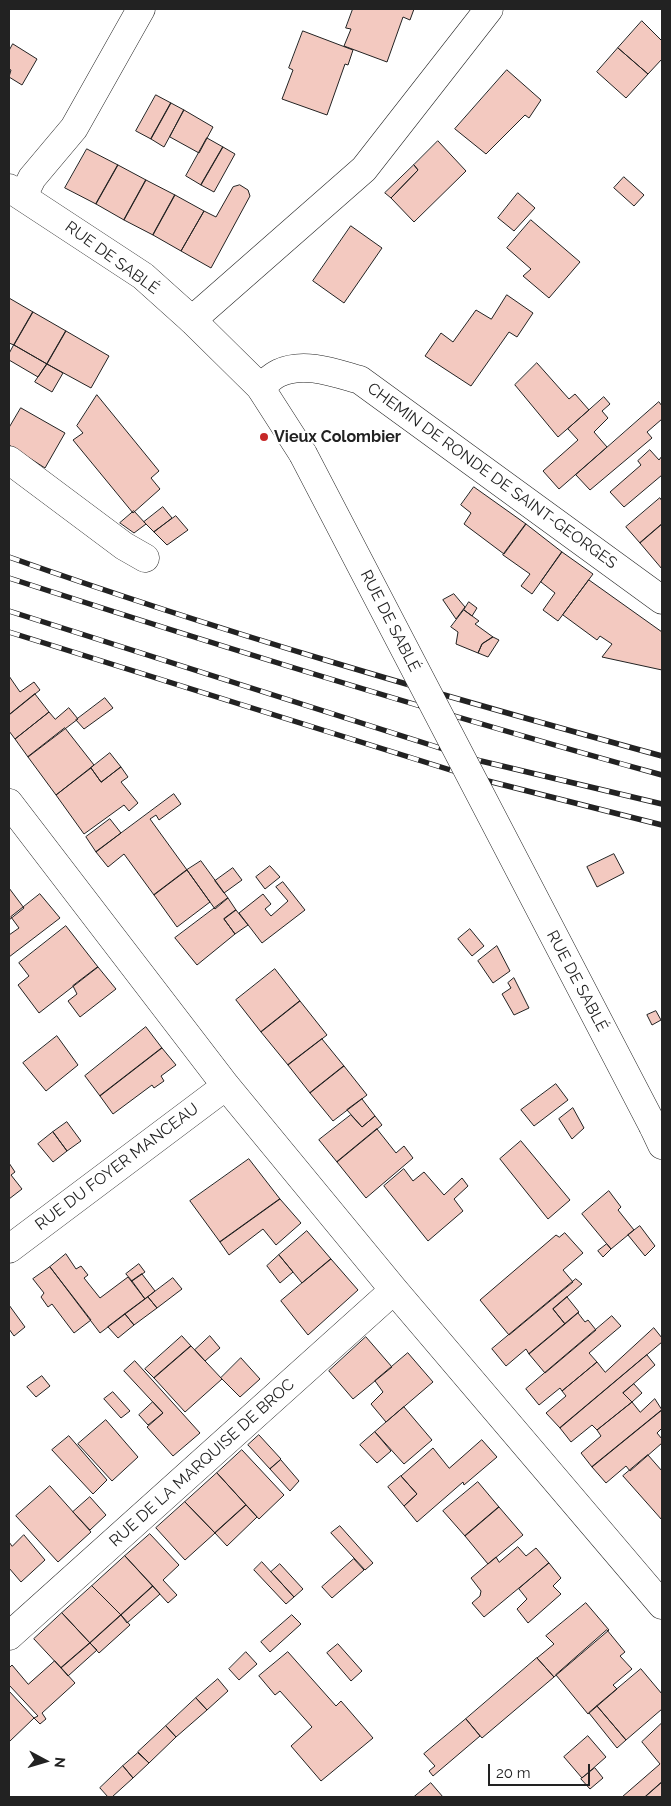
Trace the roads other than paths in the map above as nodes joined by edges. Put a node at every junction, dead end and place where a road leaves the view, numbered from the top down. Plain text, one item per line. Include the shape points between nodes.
1 (140, 9) edge
2 (488, 9) edge
3 (16, 192) edge
4 (192, 320) junction
5 (260, 387) junction
6 (9, 460) edge
7 (145, 558) dead end
8 (662, 600) edge
9 (9, 803) edge
10 (226, 1086) junction
11 (658, 1136) edge
12 (9, 1249) edge
13 (394, 1290) junction
14 (662, 1604) edge
15 (9, 1636) edge

1 - 3 street via 74,128
2 - 4 street via 364,169
3 - 4 street, RUE DE SABLÉ via 143,276
4 - 5 street, RUE DE SABLÉ
5 - 8 street, CHEMIN DE RONDE DE SAINT-GEORGES via 279,373 301,368 330,371 360,380
5 - 11 street, RUE DE SABLÉ, bridge via 303,454
6 - 7 street via 124,546
9 - 10 street
10 - 12 street, RUE DU FOYER MANCEAU
10 - 13 street
13 - 14 street
13 - 15 street, RUE DE LA MARQUISE DE BROC

